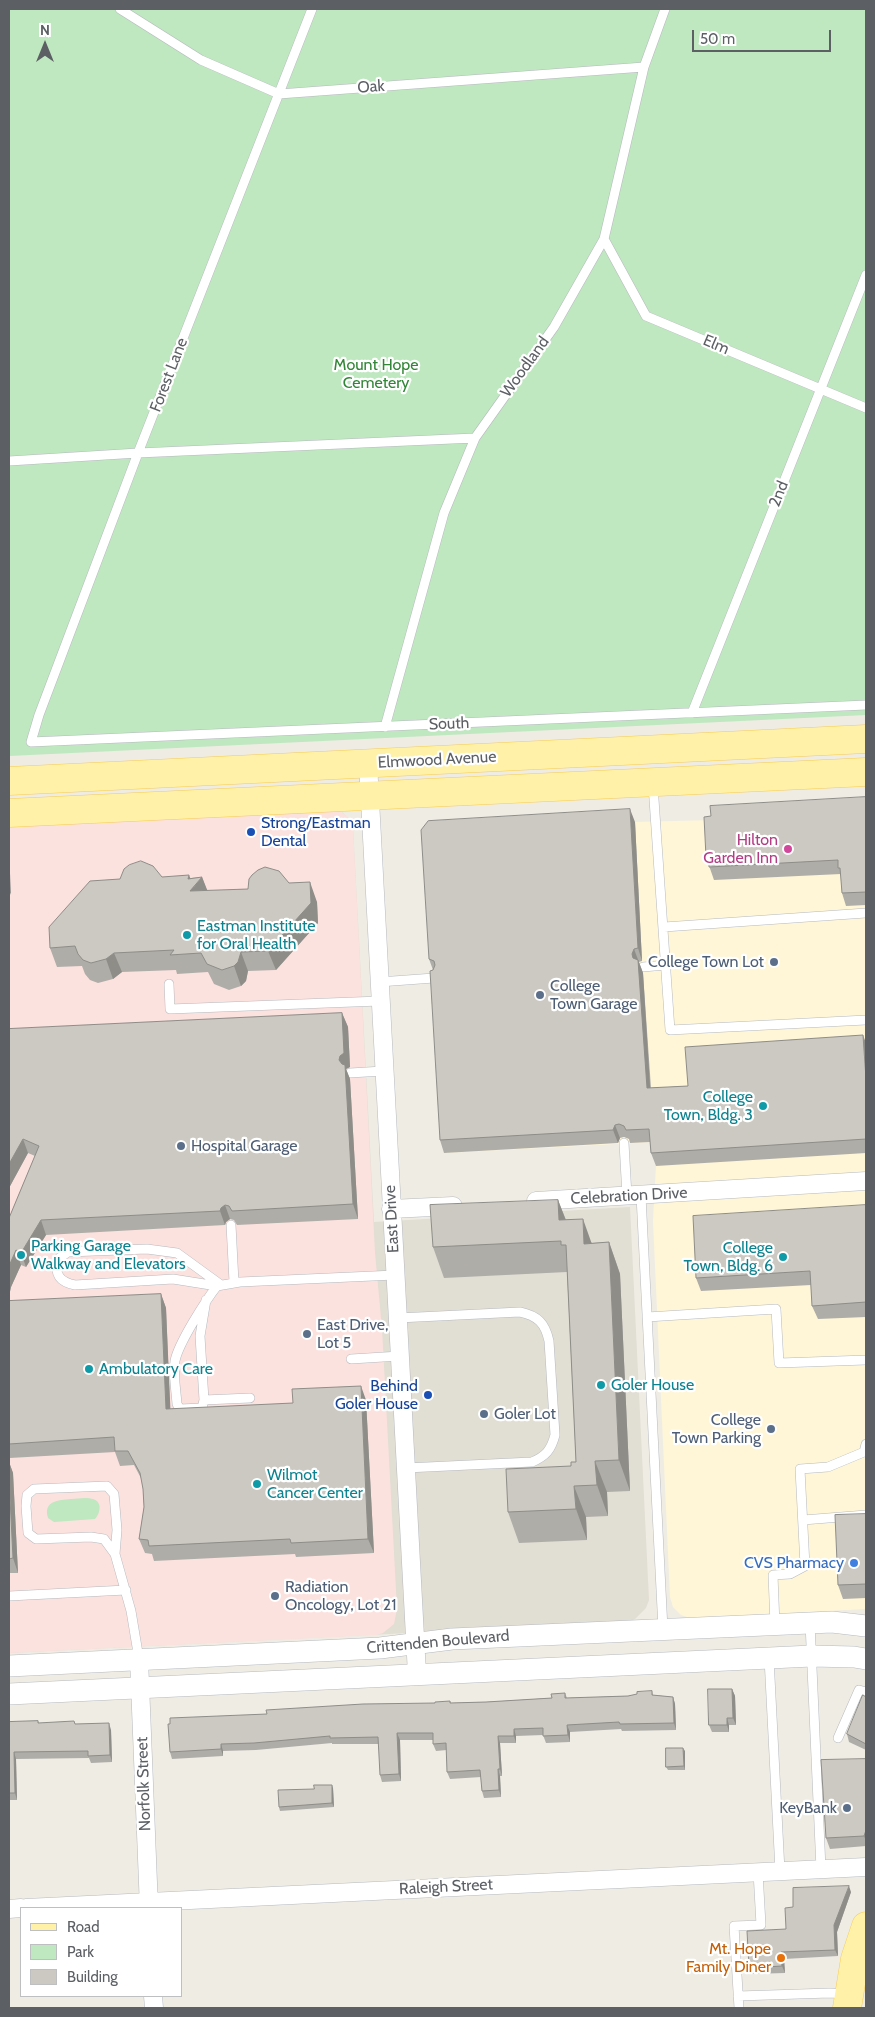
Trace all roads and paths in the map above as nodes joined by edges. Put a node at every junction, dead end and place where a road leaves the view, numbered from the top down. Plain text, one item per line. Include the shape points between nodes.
1 (120, 9) edge
2 (312, 9) edge
3 (665, 9) edge
4 (644, 67) junction
5 (279, 94) junction
6 (604, 239) junction
7 (866, 275) edge
8 (821, 389) junction
9 (866, 408) edge
10 (475, 438) junction
11 (138, 453) junction
12 (9, 461) edge
13 (866, 705) edge
14 (692, 714) junction
15 (385, 727) junction
16 (866, 739) edge
17 (31, 742) joint
18 (368, 763) junction
19 (866, 772) edge
20 (9, 781) edge
21 (653, 782) junction
22 (370, 795) junction
23 (9, 813) edge
24 (866, 913) edge
25 (664, 927) junction
26 (666, 965) junction
27 (643, 967) dead end
28 (434, 978) edge
29 (379, 982) junction
30 (169, 984) dead end
31 (380, 1001) junction
32 (866, 1020) edge
33 (383, 1071) junction
34 (350, 1073) dead end
35 (624, 1143) edge
36 (866, 1181) edge
37 (634, 1196) junction
38 (522, 1202) edge
39 (474, 1205) edge
40 (391, 1209) junction
41 (231, 1225) edge
42 (395, 1275) junction
43 (234, 1282) junction
44 (219, 1285) junction
45 (206, 1300) junction
46 (647, 1317) junction
47 (398, 1318) junction
48 (400, 1356) junction
49 (350, 1359) dead end
50 (866, 1360) edge
51 (250, 1398) dead end
52 (204, 1400) junction
53 (865, 1450) edge
54 (406, 1468) junction
55 (866, 1515) edge
56 (803, 1520) junction
57 (115, 1554) junction
58 (126, 1590) junction
59 (9, 1596) edge
60 (810, 1623) junction
61 (775, 1625) junction
62 (866, 1626) edge
63 (663, 1630) junction
64 (415, 1643) junction
65 (812, 1656) junction
66 (769, 1658) junction
67 (139, 1659) junction
68 (866, 1659) edge
69 (664, 1663) junction
70 (9, 1666) edge
71 (416, 1674) junction
72 (140, 1687) junction
73 (866, 1692) edge
74 (9, 1694) edge
75 (838, 1738) dead end
76 (866, 1867) edge
77 (821, 1869) junction
78 (780, 1871) junction
79 (758, 1872) junction
80 (149, 1905) edge
81 (67, 1907) edge
82 (866, 1926) edge
83 (738, 1996) junction
84 (856, 2003) edge
85 (739, 2008) edge

1 - 5 lane, Oak via 201,60
2 - 5 lane, Forest Lane
3 - 4 lane, Woodland
4 - 5 lane, Oak
4 - 6 lane, Woodland
5 - 11 lane, Forest Lane
6 - 8 lane, Elm via 646,316
6 - 10 lane, Woodland via 554,327
7 - 8 lane, 2nd
8 - 9 lane, Elm
8 - 14 lane, 2nd
10 - 11 lane
10 - 15 lane, Woodland via 444,513
11 - 12 lane
11 - 17 lane, Forest Lane
13 - 14 lane, South
14 - 15 lane, South
15 - 17 lane, South
16 - 18 main road, Elmwood Avenue
18 - 20 main road, Elmwood Avenue
18 - 22 street, East Drive
19 - 21 main road, Elmwood Avenue
21 - 22 main road, Elmwood Avenue
21 - 25 lane
22 - 23 main road, Elmwood Avenue
22 - 29 street, East Drive
24 - 25 lane
25 - 26 lane
26 - 27 lane
26 - 32 lane via 670,1030
28 - 29 lane
29 - 31 street, East Drive
30 - 31 lane via 170,1009
31 - 33 street, East Drive
33 - 34 lane
33 - 40 street, East Drive
35 - 37 lane
36 - 37 street, Celebration Drive
37 - 38 street, Celebration Drive
37 - 46 lane
39 - 40 street
40 - 42 street, East Drive
41 - 43 lane
42 - 43 lane
42 - 47 street, East Drive
43 - 44 lane
44 - 44 lane via 177,1252 148,1248 68,1252 58,1259 56,1268 59,1277 75,1285 172,1279
44 - 45 lane
45 - 52 lane via 200,1336
45 - 52 lane via 175,1360 180,1409 202,1408
46 - 50 lane via 776,1309 779,1363
46 - 63 lane
47 - 48 street, East Drive
47 - 54 lane via 520,1312 532,1314 542,1321 549,1341 554,1435 546,1456 532,1462
48 - 49 lane
48 - 54 street, East Drive
51 - 52 lane
53 - 56 lane via 828,1467 800,1469
54 - 64 street, East Drive
55 - 56 lane
56 - 61 lane via 805,1566 790,1574 773,1575
57 - 57 lane via 116,1507 114,1494 107,1486 34,1489 27,1495 28,1533 36,1539 104,1539
57 - 58 lane
58 - 59 lane
58 - 67 lane
60 - 61 street, Crittenden Boulevard
60 - 62 street, Crittenden Boulevard
60 - 65 lane
61 - 63 street, Crittenden Boulevard
63 - 64 street, Crittenden Boulevard
63 - 69 street
64 - 67 street, Crittenden Boulevard via 380,1648
64 - 71 street, East Drive
65 - 66 street, Crittenden Boulevard
65 - 68 street, Crittenden Boulevard
65 - 77 lane
66 - 69 street, Crittenden Boulevard
66 - 78 lane
67 - 70 street, Crittenden Boulevard
67 - 72 street, Norfolk Street
69 - 71 street, Crittenden Boulevard
71 - 72 street, Crittenden Boulevard
72 - 74 street, Crittenden Boulevard
72 - 80 street, Norfolk Street
73 - 75 lane via 859,1690
76 - 77 street, Raleigh Street
77 - 78 street, Raleigh Street
78 - 79 street, Raleigh Street
79 - 80 street, Raleigh Street
79 - 83 lane via 761,1925 734,1926
80 - 81 street, Raleigh Street
82 - 84 main road via 855,1959
83 - 84 lane via 830,1993
83 - 85 lane

